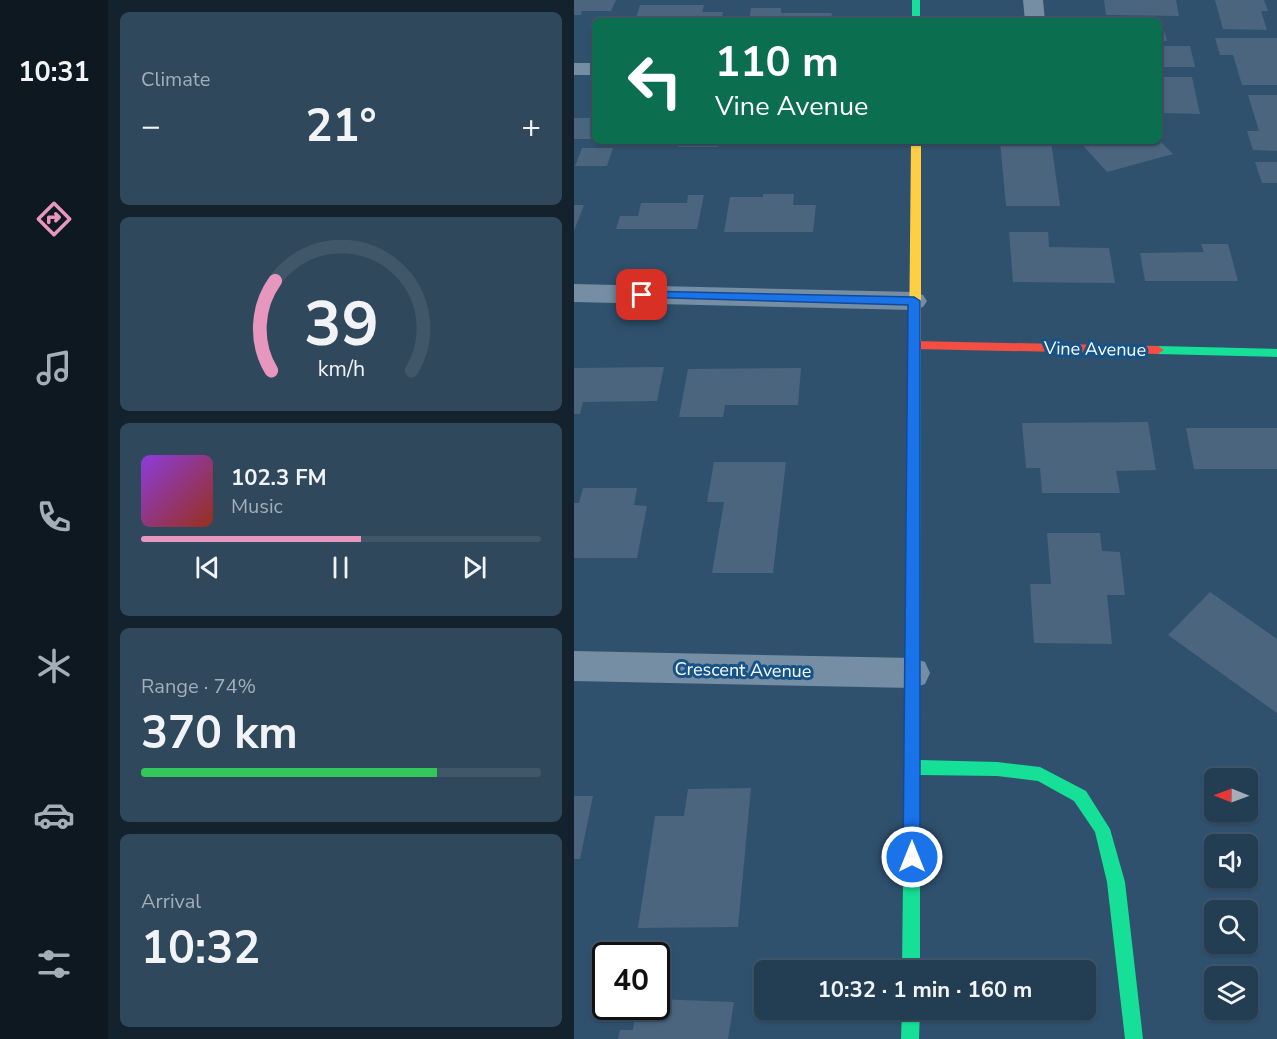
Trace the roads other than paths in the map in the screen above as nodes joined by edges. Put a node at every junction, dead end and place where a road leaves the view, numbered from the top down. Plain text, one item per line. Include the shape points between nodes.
1 (916, 0) edge
2 (1033, 0) edge
3 (916, 18) edge
4 (1035, 18) edge
5 (574, 69) edge
6 (592, 69) edge
7 (916, 144) edge
8 (574, 293) edge
9 (914, 301) junction
10 (914, 345) junction
11 (1276, 352) edge
12 (574, 666) edge
13 (913, 673) junction
14 (912, 766) junction
15 (911, 960) edge
16 (911, 1020) edge
17 (910, 1039) edge
18 (1134, 1039) edge

1 - 3 street
2 - 4 street
5 - 6 street
7 - 9 street
8 - 9 street
9 - 10 street
10 - 11 street, Vine Avenue
10 - 13 street
12 - 13 street, Crescent Avenue
13 - 14 street
14 - 15 street
14 - 18 street via 1040,774 1080,796 1102,829 1116,882
16 - 17 street

